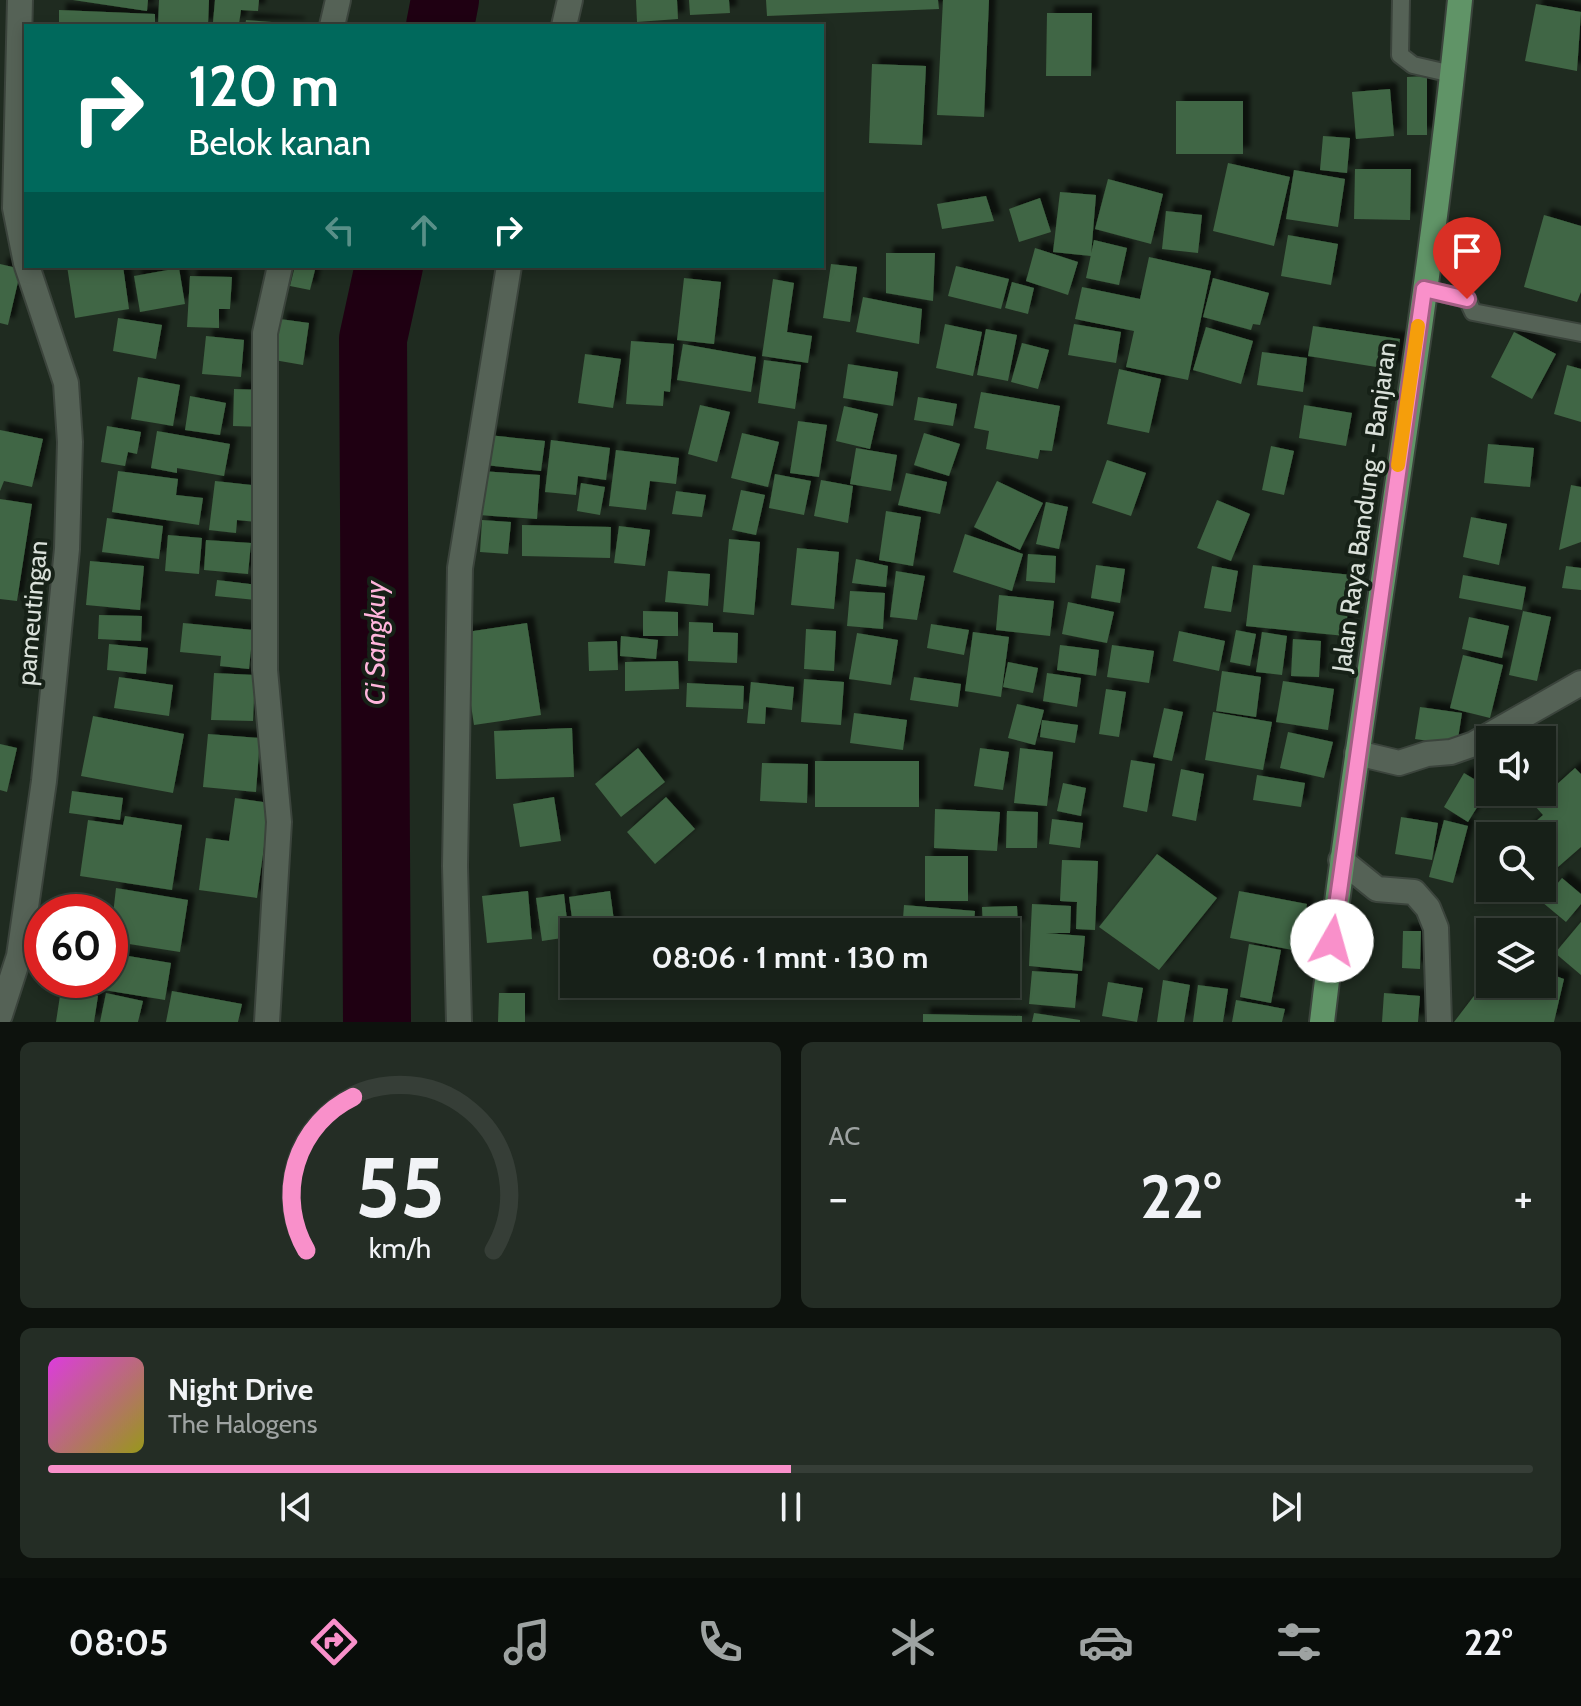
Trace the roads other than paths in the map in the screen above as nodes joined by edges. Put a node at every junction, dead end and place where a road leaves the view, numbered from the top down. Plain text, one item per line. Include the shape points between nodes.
1 (20, 0) edge
2 (338, 0) edge
3 (570, 0) edge
4 (1401, 0) edge
5 (1460, 0) edge
6 (332, 24) edge
7 (564, 24) edge
8 (1452, 74) junction
9 (24, 254) edge
10 (27, 268) edge
11 (280, 268) edge
12 (509, 268) edge
13 (1424, 289) junction
14 (1581, 333) edge
15 (1581, 683) edge
16 (1357, 753) junction
17 (1341, 860) junction
18 (2, 1002) edge
19 (267, 1022) edge
20 (459, 1022) edge
21 (1322, 1022) edge
22 (1439, 1022) edge

1 - 9 street, pameutingan via 15,208
2 - 6 street
3 - 7 street
4 - 8 lane via 1400,55 1413,65
5 - 8 main road, Jalan Raya Bandung - Banjaran
8 - 13 main road, Jalan Raya Bandung - Banjaran
10 - 18 street, pameutingan via 66,383 69,504 44,781 19,956
11 - 19 street via 265,333 265,670 279,822
12 - 20 street via 460,568 455,866
13 - 14 lane via 1467,299 1473,312
13 - 16 main road, Jalan Raya Bandung - Banjaran
15 - 16 street via 1451,752 1399,763
16 - 17 main road, Jalan Raya Bandung - Banjaran
17 - 21 main road, Jalan Raya Bandung - Banjaran
17 - 22 street via 1377,889 1414,892 1428,908 1436,928

